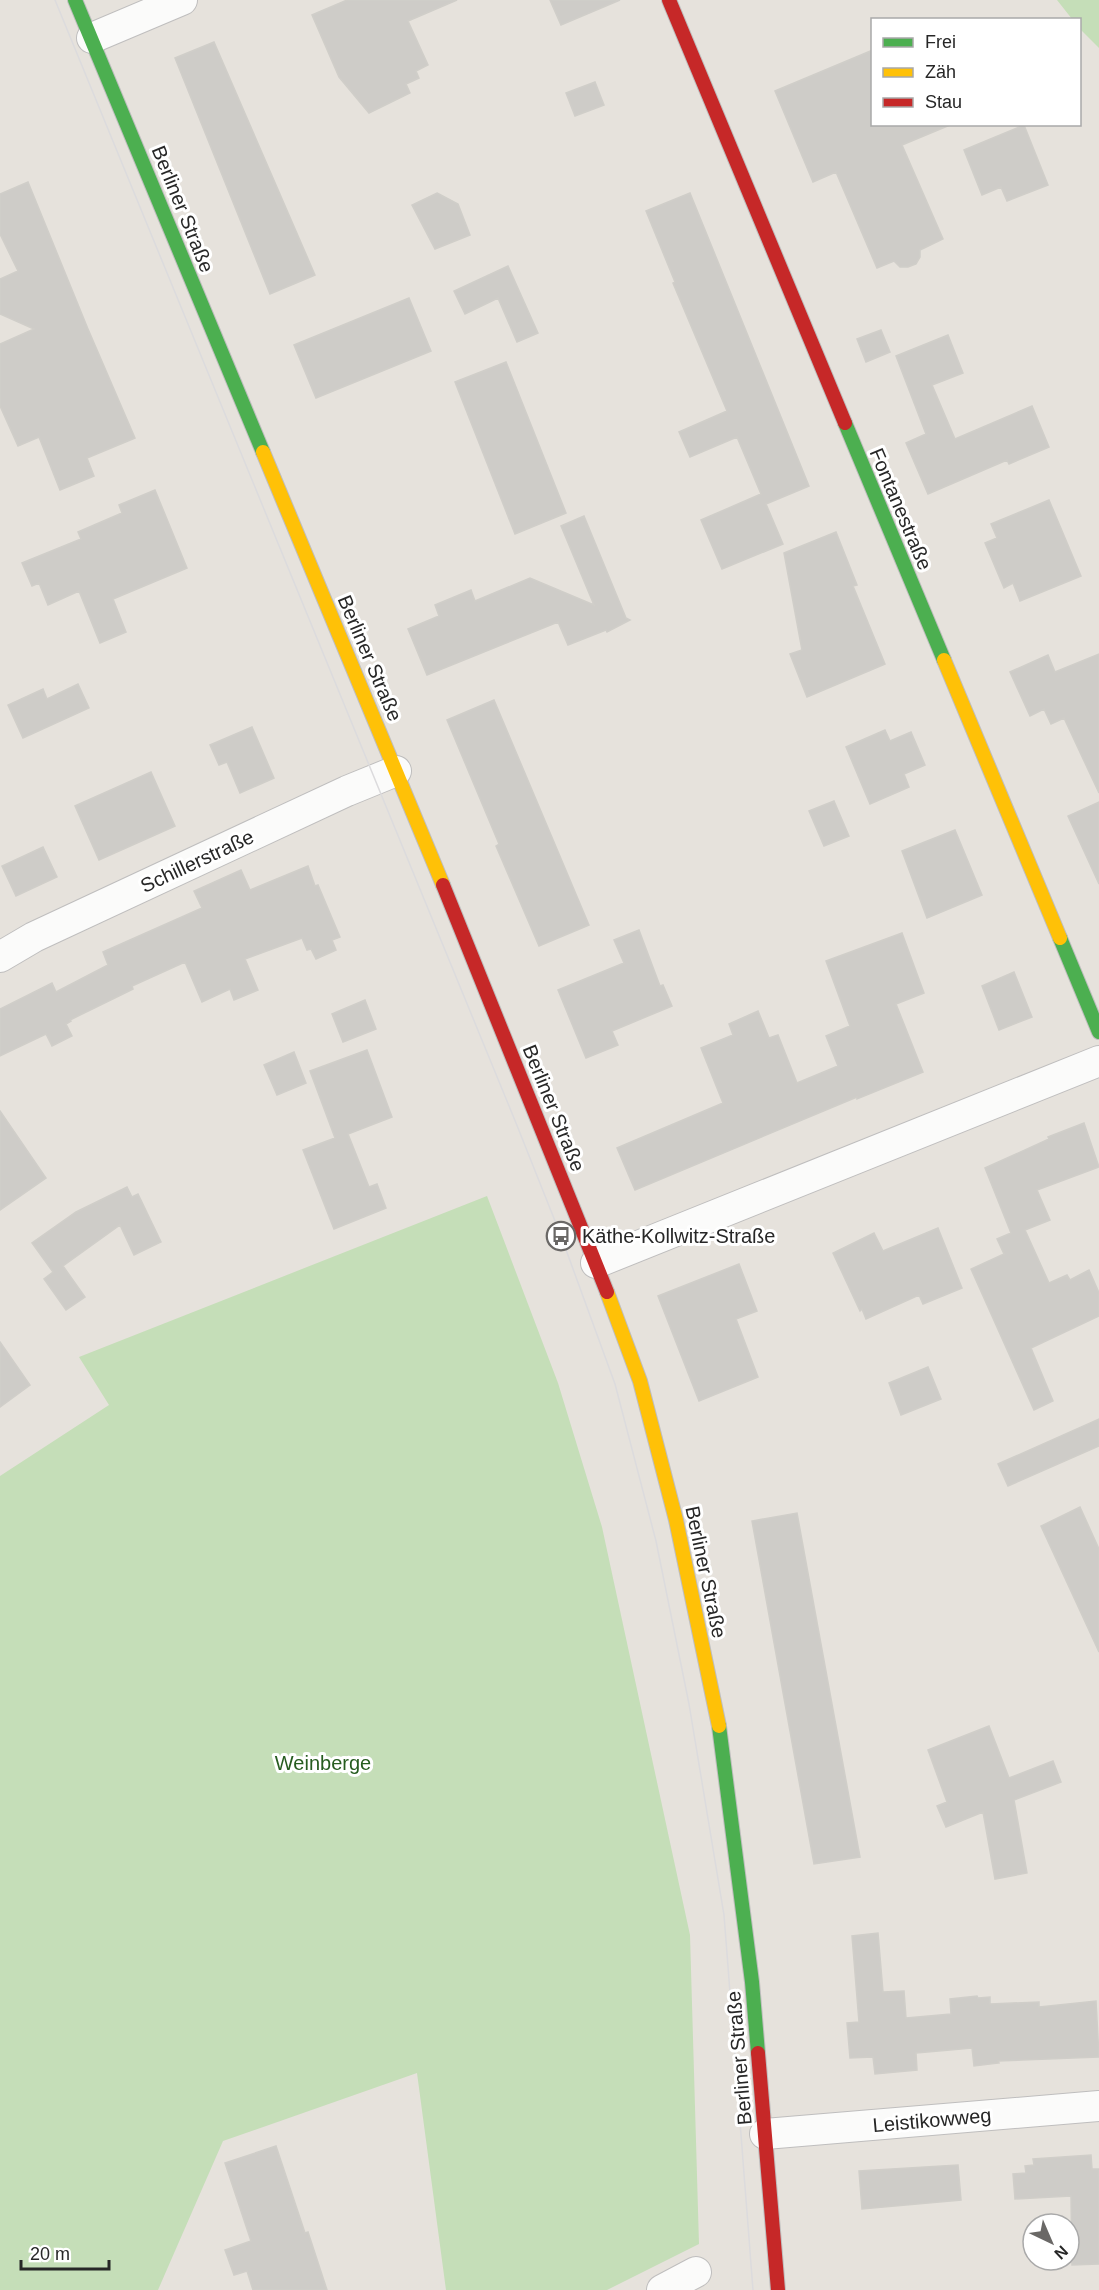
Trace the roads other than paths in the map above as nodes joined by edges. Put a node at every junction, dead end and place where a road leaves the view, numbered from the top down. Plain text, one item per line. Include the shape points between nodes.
1 (75, 0) edge
2 (182, 0) edge
3 (669, 0) edge
4 (92, 38) junction
5 (396, 771) junction
6 (0, 957) edge
7 (1099, 1032) edge
8 (1099, 1061) edge
9 (596, 1263) junction
10 (1099, 2106) edge
11 (765, 2134) junction
12 (696, 2272) dead end
13 (662, 2290) edge
14 (778, 2290) edge

1 - 4 street, Berliner Straße
2 - 4 street
3 - 7 street, Fontanestraße
4 - 5 street, Berliner Straße
5 - 6 street, Schillerstraße via 45,932
5 - 9 street, Berliner Straße
8 - 9 street
9 - 11 street, Berliner Straße via 652,1424 718,1723 752,1982
10 - 11 street, Leistikowweg
11 - 14 street, Berliner Straße
12 - 13 street

